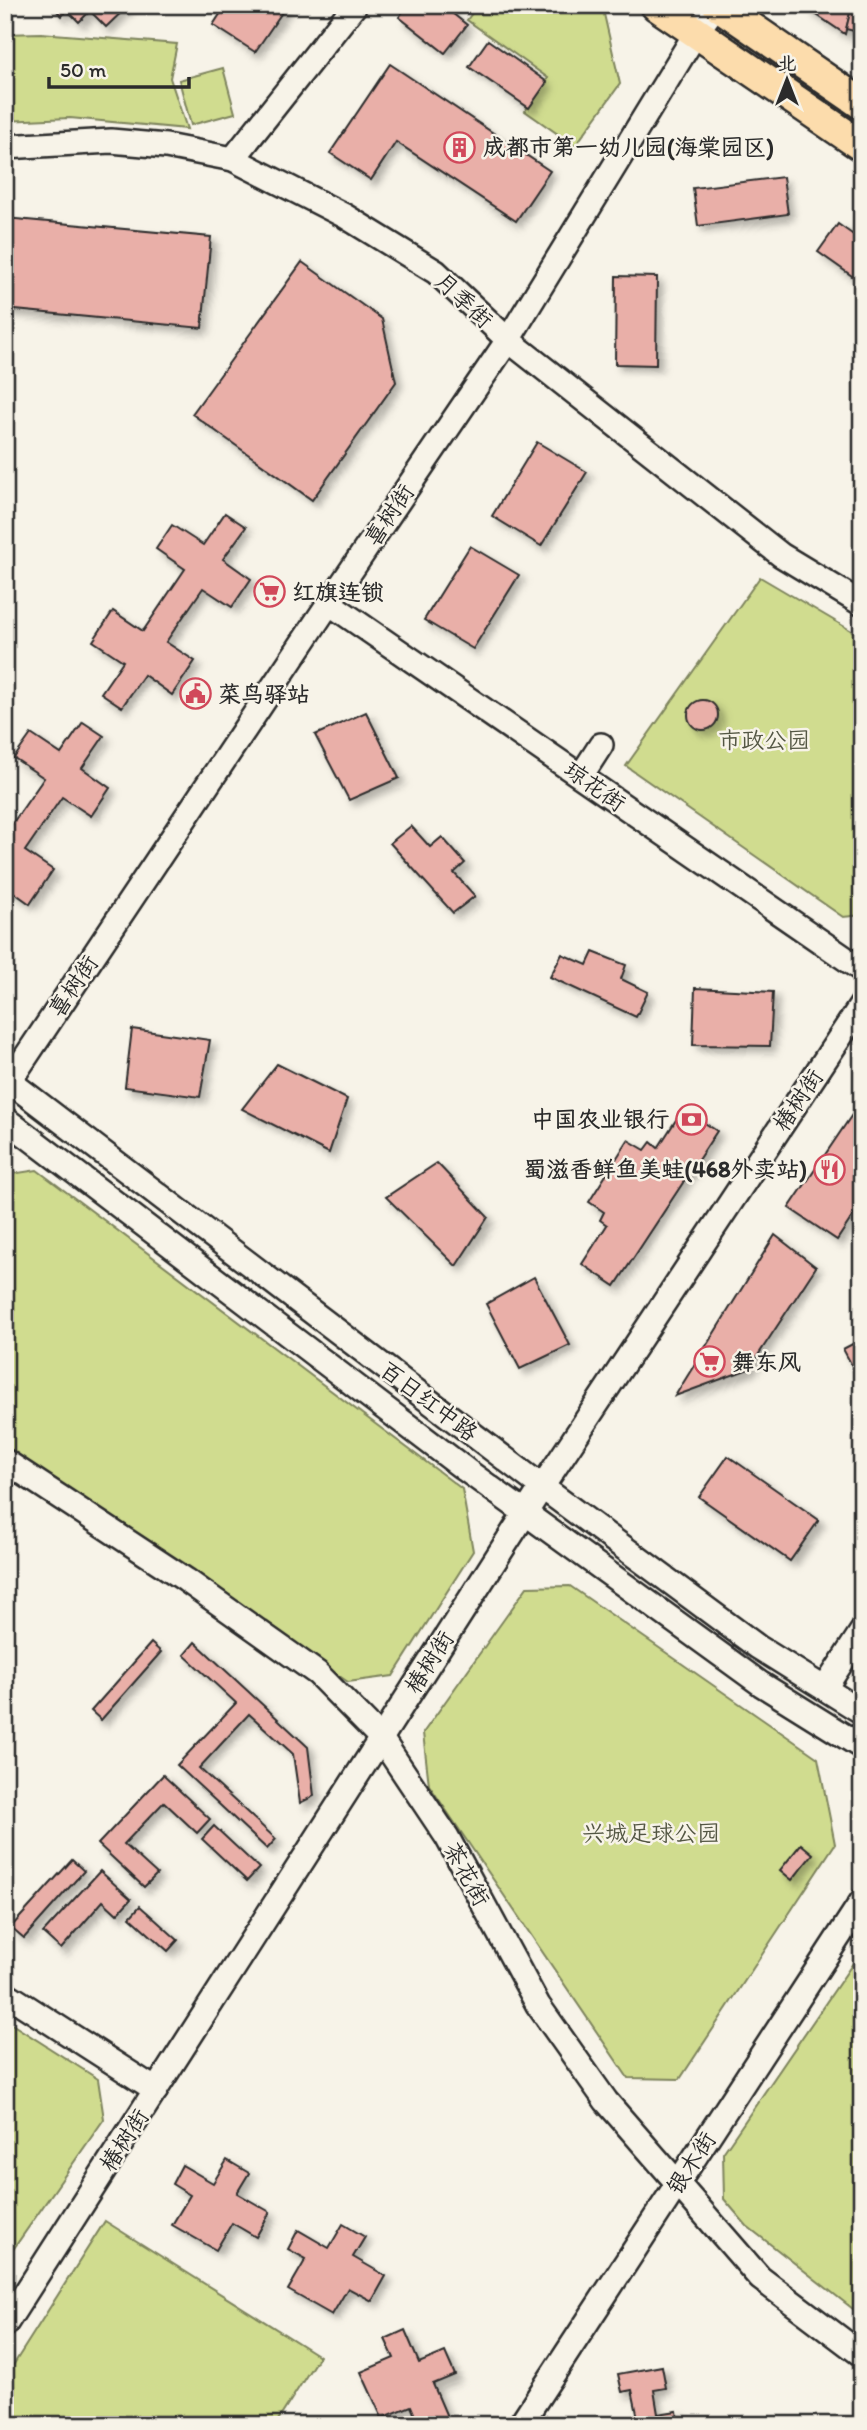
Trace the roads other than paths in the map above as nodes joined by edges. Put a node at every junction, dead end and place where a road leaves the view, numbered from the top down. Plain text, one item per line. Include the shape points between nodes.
1 (355, 5) edge
2 (656, 5) edge
3 (717, 5) edge
4 (696, 33) junction
5 (862, 104) edge
6 (862, 146) edge
7 (5, 147) edge
8 (233, 159) junction
9 (508, 340) junction
10 (329, 603) junction
11 (862, 604) edge
12 (601, 745) dead end
13 (582, 776) junction
14 (862, 970) edge
15 (862, 1004) edge
16 (7, 1082) edge
17 (5, 1119) edge
18 (5, 1461) edge
19 (542, 1487) junction
20 (525, 1513) junction
21 (862, 1631) edge
22 (825, 1688) junction
23 (862, 1712) edge
24 (380, 1737) junction
25 (862, 1747) edge
26 (862, 1901) edge
27 (5, 1993) edge
28 (156, 2090) junction
29 (678, 2183) junction
30 (5, 2325) edge
31 (862, 2355) edge
32 (520, 2425) edge

1 - 8 street
2 - 4 main road
3 - 4 street, 喜树街
3 - 5 main road
4 - 6 main road
4 - 9 street, 喜树街
7 - 8 street, 月季街 via 111,141
8 - 9 street, 月季街 via 345,216 436,272
9 - 10 street, 喜树街
9 - 11 street, 月季街 via 781,555
10 - 13 street, 琼花街
10 - 16 street, 喜树街
12 - 13 street
13 - 14 street, 琼花街
15 - 19 street, 椿树街
16 - 19 street, 百日红中路
17 - 20 street, 百日红中路
18 - 24 street, 茶花街 via 317,1673
19 - 20 street, 椿树街
19 - 22 street, 百日红中路 via 758,1647
20 - 24 street, 椿树街
20 - 25 street, 百日红中路 via 761,1684
21 - 22 street
22 - 23 street, 百日红中路
24 - 28 street, 椿树街
24 - 29 street, 茶花街 via 447,1837 538,2005 606,2101
26 - 29 street, 银木街
27 - 28 street
28 - 30 street, 椿树街
29 - 31 street, 茶花街 via 760,2278
29 - 32 street, 银木街

